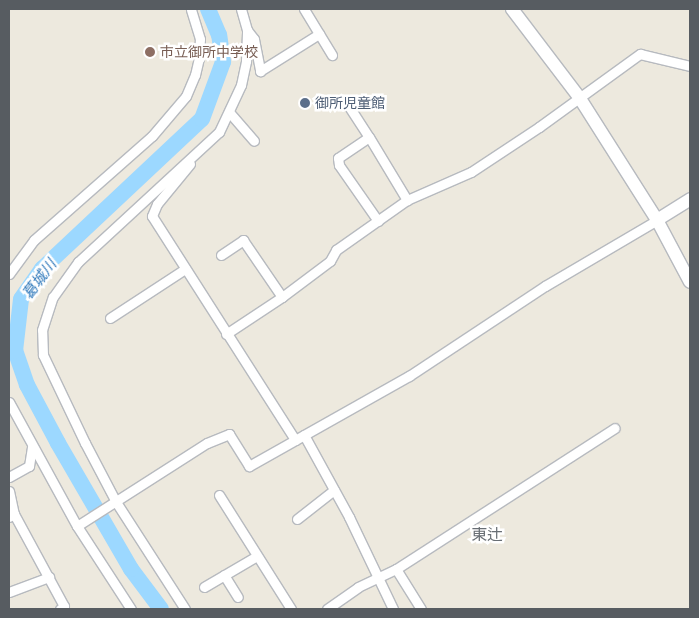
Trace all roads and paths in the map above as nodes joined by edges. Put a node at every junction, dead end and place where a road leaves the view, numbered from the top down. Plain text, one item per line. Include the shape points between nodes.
1 (191, 9) edge
2 (241, 9) edge
3 (304, 9) edge
4 (512, 9) edge
5 (247, 30) junction
6 (319, 34) junction
7 (332, 54) dead end
8 (690, 66) edge
9 (578, 97) junction
10 (350, 108) dead end
11 (229, 112) junction
12 (369, 137) junction
13 (254, 141) dead end
14 (192, 160) junction
15 (690, 199) edge
16 (408, 200) junction
17 (378, 220) junction
18 (658, 220) junction
19 (221, 255) dead end
20 (185, 269) junction
21 (9, 274) edge
22 (690, 282) edge
23 (282, 297) junction
24 (110, 318) dead end
25 (226, 334) junction
26 (9, 402) edge
27 (615, 428) dead end
28 (304, 435) junction
29 (295, 440) junction
30 (32, 446) junction
31 (29, 466) junction
32 (9, 477) edge
33 (50, 477) junction
34 (334, 490) junction
35 (9, 491) edge
36 (219, 495) dead end
37 (114, 503) junction
38 (11, 515) edge
39 (297, 519) dead end
40 (79, 525) junction
41 (257, 556) junction
42 (396, 569) junction
43 (224, 575) junction
44 (49, 577) junction
45 (378, 579) junction
46 (204, 587) dead end
47 (9, 592) edge
48 (238, 597) dead end
49 (60, 609) edge
50 (131, 609) edge
51 (186, 609) edge
52 (290, 609) edge
53 (327, 609) edge
54 (393, 609) edge
55 (421, 609) edge

1 - 21 street via 200,39 199,57 186,96 152,136 34,240
2 - 5 street
3 - 6 street
4 - 9 street
5 - 6 street via 254,39 260,71
5 - 11 street via 241,85
6 - 7 street
8 - 9 street via 640,54
9 - 16 street via 471,172
9 - 18 street
10 - 12 street
11 - 13 street
11 - 14 street via 219,132
12 - 16 street
12 - 17 street via 338,158 339,165
14 - 20 street via 157,204 152,216
14 - 37 street via 78,262 53,297 42,330 43,355 50,373
15 - 18 street
16 - 17 street
17 - 23 street via 336,250 330,261
18 - 22 street
18 - 28 street via 546,286 409,376
19 - 23 street via 243,240
20 - 24 street
20 - 25 street
23 - 25 street
25 - 29 street
26 - 30 street
27 - 42 street
28 - 29 street
28 - 34 street
29 - 37 street via 249,466 229,434 207,443
30 - 31 street
30 - 33 street
31 - 32 street
31 - 33 street
33 - 40 street
34 - 39 street
34 - 45 street
35 - 38 street
36 - 41 street
37 - 40 street
37 - 51 street
38 - 44 street
40 - 50 street
41 - 43 street
41 - 52 street
42 - 45 street
42 - 55 street
43 - 46 street
43 - 48 street
44 - 47 street
44 - 49 street via 64,606
45 - 53 street via 358,587
45 - 54 street

